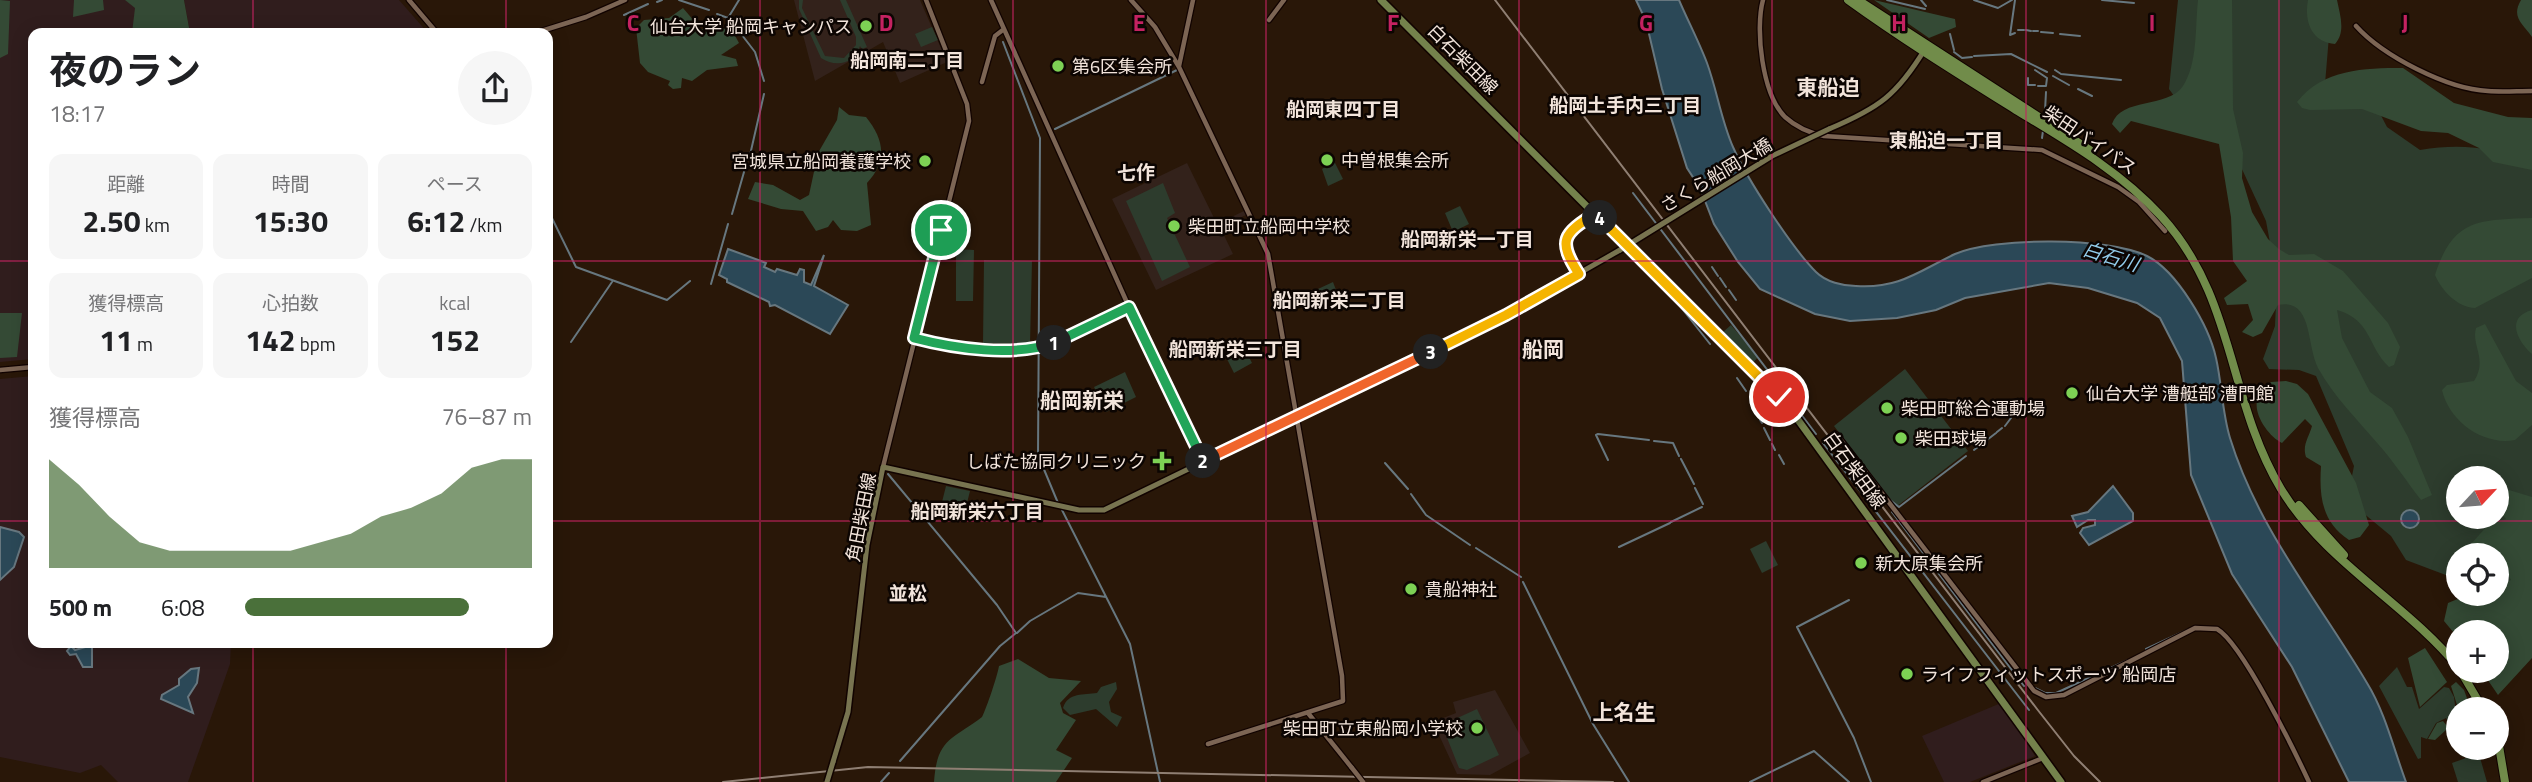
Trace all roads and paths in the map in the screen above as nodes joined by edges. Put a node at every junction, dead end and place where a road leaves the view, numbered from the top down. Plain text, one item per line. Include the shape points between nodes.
1 (409, 0) edge
2 (625, 0) edge
3 (990, 0) edge
4 (1131, 0) edge
5 (1193, 0) edge
6 (1284, 0) edge
7 (1381, 0) edge
8 (1763, 0) edge
9 (1848, 0) edge
10 (1858, 0) edge
11 (927, 1) edge
12 (1269, 20) dead end
13 (2356, 26) dead end
14 (433, 28) edge
15 (551, 28) edge
16 (1004, 29) junction
17 (1925, 49) junction
18 (1179, 67) junction
19 (982, 82) dead end
20 (2532, 90) edge
21 (1596, 213) junction
22 (2165, 231) dead end
23 (1620, 250) joint
24 (1579, 274) junction
25 (1129, 307) junction
26 (914, 338) junction
27 (28, 367) edge
28 (0, 370) edge
29 (1297, 417) junction
30 (1837, 435) dead end
31 (1204, 462) junction
32 (883, 467) junction
33 (2446, 647) edge
34 (2446, 653) edge
35 (1308, 713) junction
36 (1208, 744) dead end
37 (2044, 758) junction
38 (2498, 760) edge
39 (2500, 760) edge
40 (827, 782) edge
41 (1363, 782) edge
42 (1983, 782) edge
43 (2061, 782) edge
44 (2309, 782) edge
45 (2502, 782) edge

1 - 14 street
2 - 15 street
3 - 16 street
4 - 18 street via 1155,27
5 - 18 street
6 - 12 street
7 - 21 main road, 白石柴田線
8 - 22 street via 1760,33 1768,84 1783,115 1809,132 2042,150 2118,187
9 - 17 highway, 柴田バイパス
10 - 17 highway, 柴田バイパス
11 - 26 street via 964,96 969,121
13 - 20 street via 2390,56 2462,86 2488,91
16 - 19 street via 995,36
16 - 25 street
17 - 23 main road, さくら船岡大橋, bridge via 1888,99 1772,156
17 - 33 highway, 柴田バイパス via 2093,152 2132,181 2168,217 2199,258 2220,301 2259,429 2284,484 2324,536
17 - 34 highway, 柴田バイパス via 2108,169 2169,225 2193,258 2217,305 2255,433 2283,491 2321,541
18 - 29 street via 1268,254
21 - 24 main road via 1565,240 1566,252
21 - 37 main road, 白石柴田線 via 1793,413
23 - 24 main road, 角田柴田線
24 - 29 main road, 角田柴田線 via 1493,322
25 - 26 street via 1038,347 950,345
25 - 31 street
26 - 32 street
27 - 28 street
29 - 31 main road, 角田柴田線
29 - 35 street via 1343,701
30 - 44 street via 2034,691 2064,695 2195,628 2217,629 2229,638 2257,684
31 - 32 main road, 角田柴田線 via 1104,510 1090,512
32 - 40 main road, 角田柴田線, bridge via 869,533 849,702
35 - 36 street
35 - 41 street, bridge
37 - 42 street
37 - 43 main road, 白石柴田線
38 - 45 highway
39 - 45 highway

